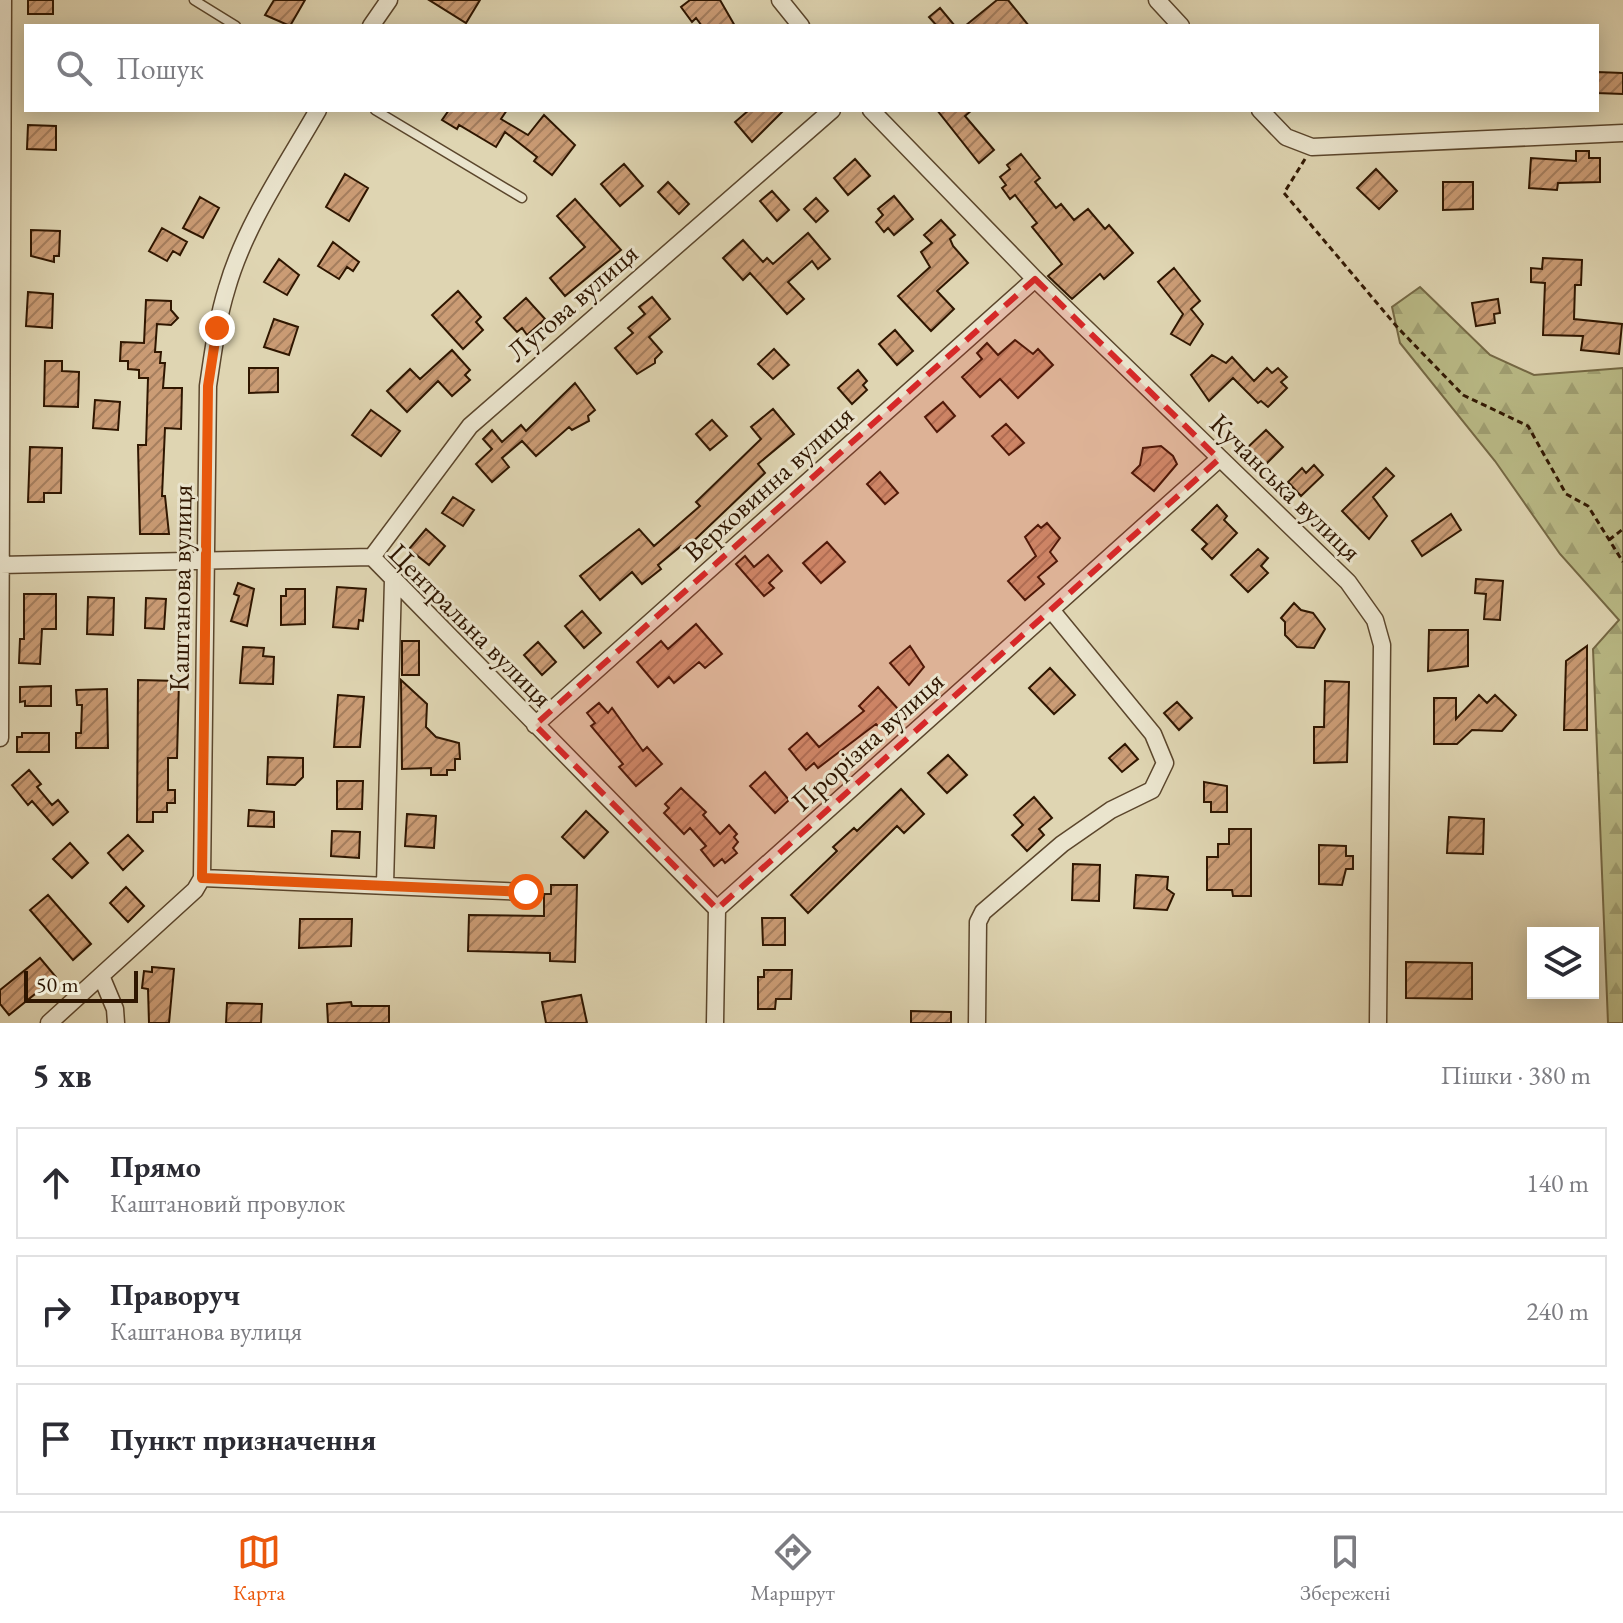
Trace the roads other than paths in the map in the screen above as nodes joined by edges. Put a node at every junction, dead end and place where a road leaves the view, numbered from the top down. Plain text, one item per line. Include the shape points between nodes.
1 (3, 0) edge
2 (194, 0) edge
3 (389, 0) edge
4 (780, 0) edge
5 (1157, 0) edge
6 (233, 24) edge
7 (372, 24) edge
8 (799, 24) edge
9 (1179, 24) edge
10 (1, 101) edge
11 (317, 112) edge
12 (378, 112) edge
13 (830, 112) edge
14 (873, 112) edge
15 (1262, 112) edge
16 (1623, 133) edge
17 (522, 198) dead end
18 (1035, 279) junction
19 (1219, 459) junction
20 (372, 557) junction
21 (206, 561) junction
22 (1, 565) edge
23 (393, 580) junction
24 (1052, 611) junction
25 (535, 725) junction
26 (0, 738) edge
27 (202, 878) junction
28 (385, 885) junction
29 (526, 892) dead end
30 (717, 909) junction
31 (102, 978) junction
32 (49, 1023) edge
33 (116, 1023) edge
34 (715, 1023) edge
35 (977, 1023) edge
36 (1378, 1023) edge

1 - 10 street
2 - 6 lane
3 - 7 street
4 - 8 street
5 - 9 street
10 - 22 street
11 - 21 street, Каштанова вулиця via 227,285 208,386
12 - 17 lane
13 - 20 street, Лугова вулиця via 470,426
14 - 18 street, Кучанська вулиця
15 - 16 street via 1300,145
18 - 19 street, Кучанська вулиця
18 - 25 street, Верховинна вулиця
19 - 24 street, Прорізна вулиця
19 - 36 street, Кучанська вулиця via 1348,582 1375,620 1382,645
20 - 21 street, Центральна вулиця
20 - 23 street, Центральна вулиця
21 - 22 street, Центральна вулиця
21 - 27 street, Каштанова вулиця
22 - 26 street
23 - 25 street, Центральна вулиця
23 - 28 street
24 - 30 street, Прорізна вулиця
24 - 35 street via 1153,734 1165,763 1152,790 1062,844 983,912 978,922
25 - 30 street, Центральна вулиця
27 - 28 street
27 - 31 street
28 - 29 street
30 - 34 street
31 - 32 street
31 - 33 street

